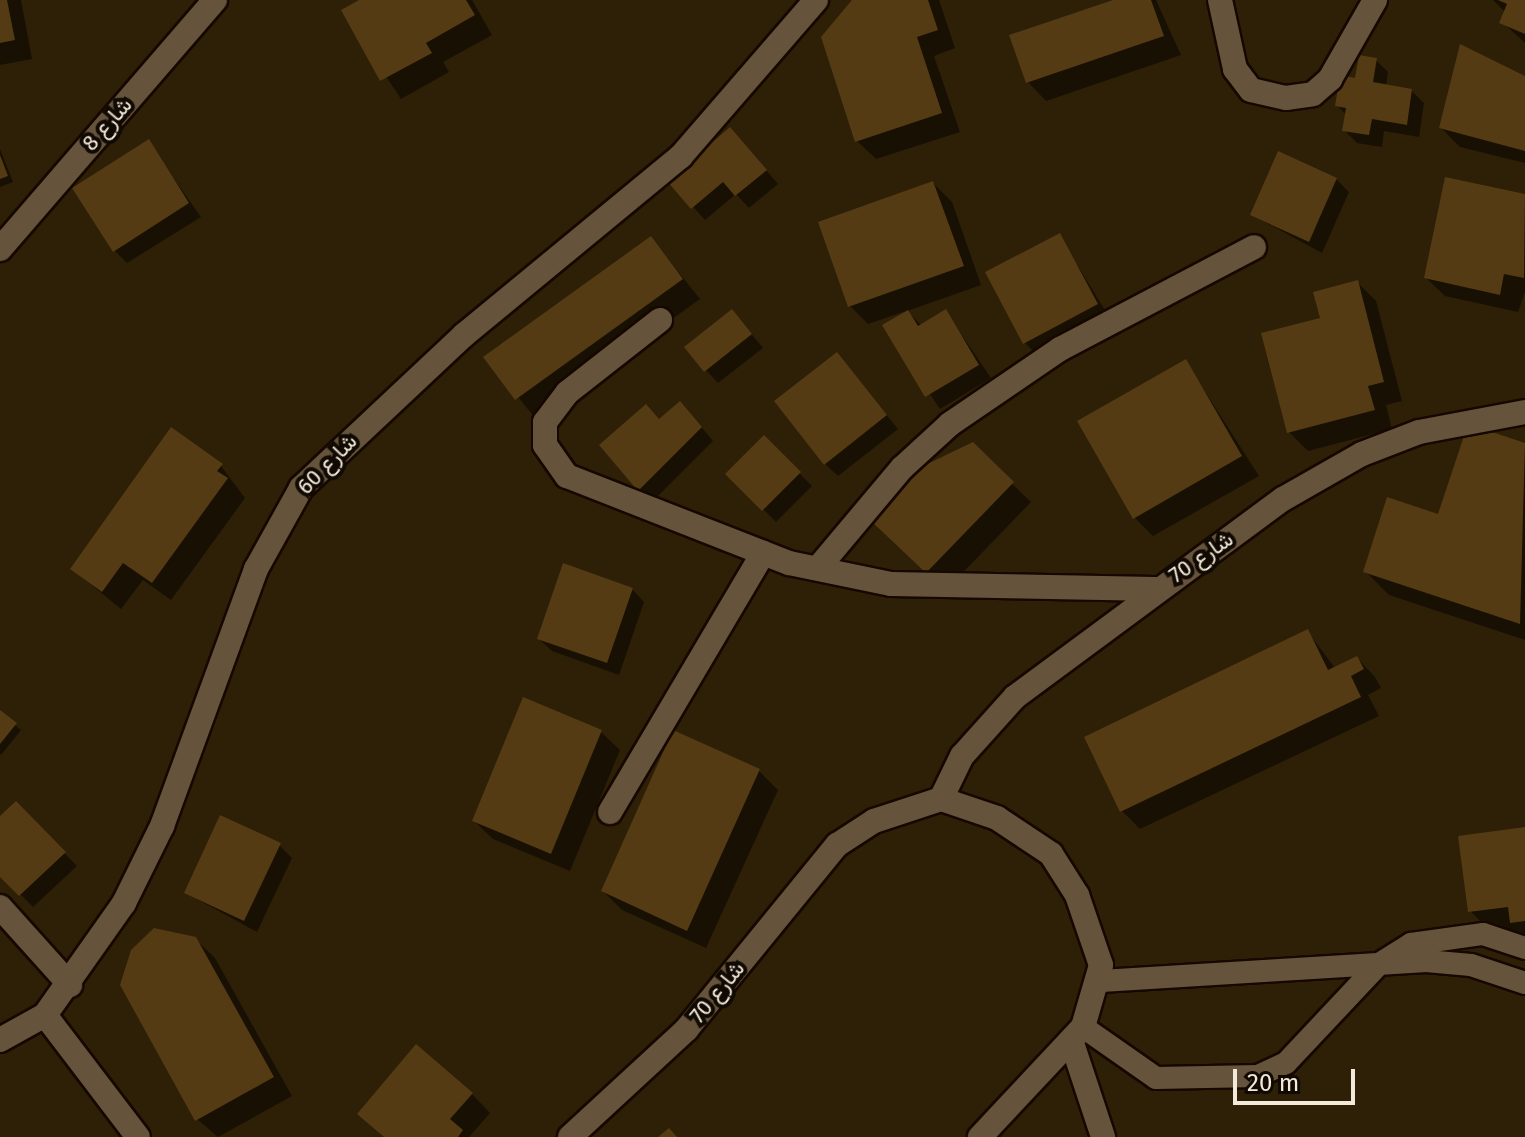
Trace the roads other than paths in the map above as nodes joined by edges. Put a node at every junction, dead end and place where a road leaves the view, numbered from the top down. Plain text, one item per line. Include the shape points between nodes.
1 (215, 0) edge
2 (816, 0) edge
3 (1220, 0) edge
4 (1375, 0) edge
5 (1254, 247) dead end
6 (0, 249) edge
7 (660, 320) dead end
8 (1525, 412) edge
9 (763, 553) junction
10 (818, 568) junction
11 (1155, 589) junction
12 (941, 799) junction
13 (610, 812) dead end
14 (0, 907) edge
15 (1525, 948) edge
16 (1379, 964) junction
17 (1101, 981) junction
18 (1525, 983) edge
19 (70, 985) junction
20 (45, 1015) junction
21 (1078, 1035) junction
22 (0, 1040) edge
23 (138, 1137) edge
24 (570, 1137) edge
25 (980, 1137) edge
26 (1103, 1137) edge

1 - 6 street, شارع 8
2 - 19 street, شارع 60 via 681,156 464,335 301,488 256,569 156,838 102,943
3 - 4 street via 1235,69 1251,90 1286,98 1313,94 1330,79
5 - 10 street via 1060,349 950,424 902,468
7 - 9 street via 567,393 545,422 545,445 567,476
8 - 11 street, شارع 70 via 1419,432 1362,454 1283,499
9 - 10 street
9 - 13 street
10 - 11 street via 891,584
11 - 12 street, شارع 70 via 1015,697 962,756
12 - 17 street via 997,818 1062,868 1096,940
12 - 24 street, شارع 70 via 874,821 837,845 686,1030
14 - 19 street
15 - 16 lane via 1483,934 1443,936
16 - 17 lane
16 - 18 lane via 1471,965
16 - 21 lane via 1286,1063 1258,1076 1156,1078
17 - 21 street
19 - 20 street, شارع 60
20 - 22 street, شارع 60
20 - 23 street
21 - 25 street
21 - 26 street

